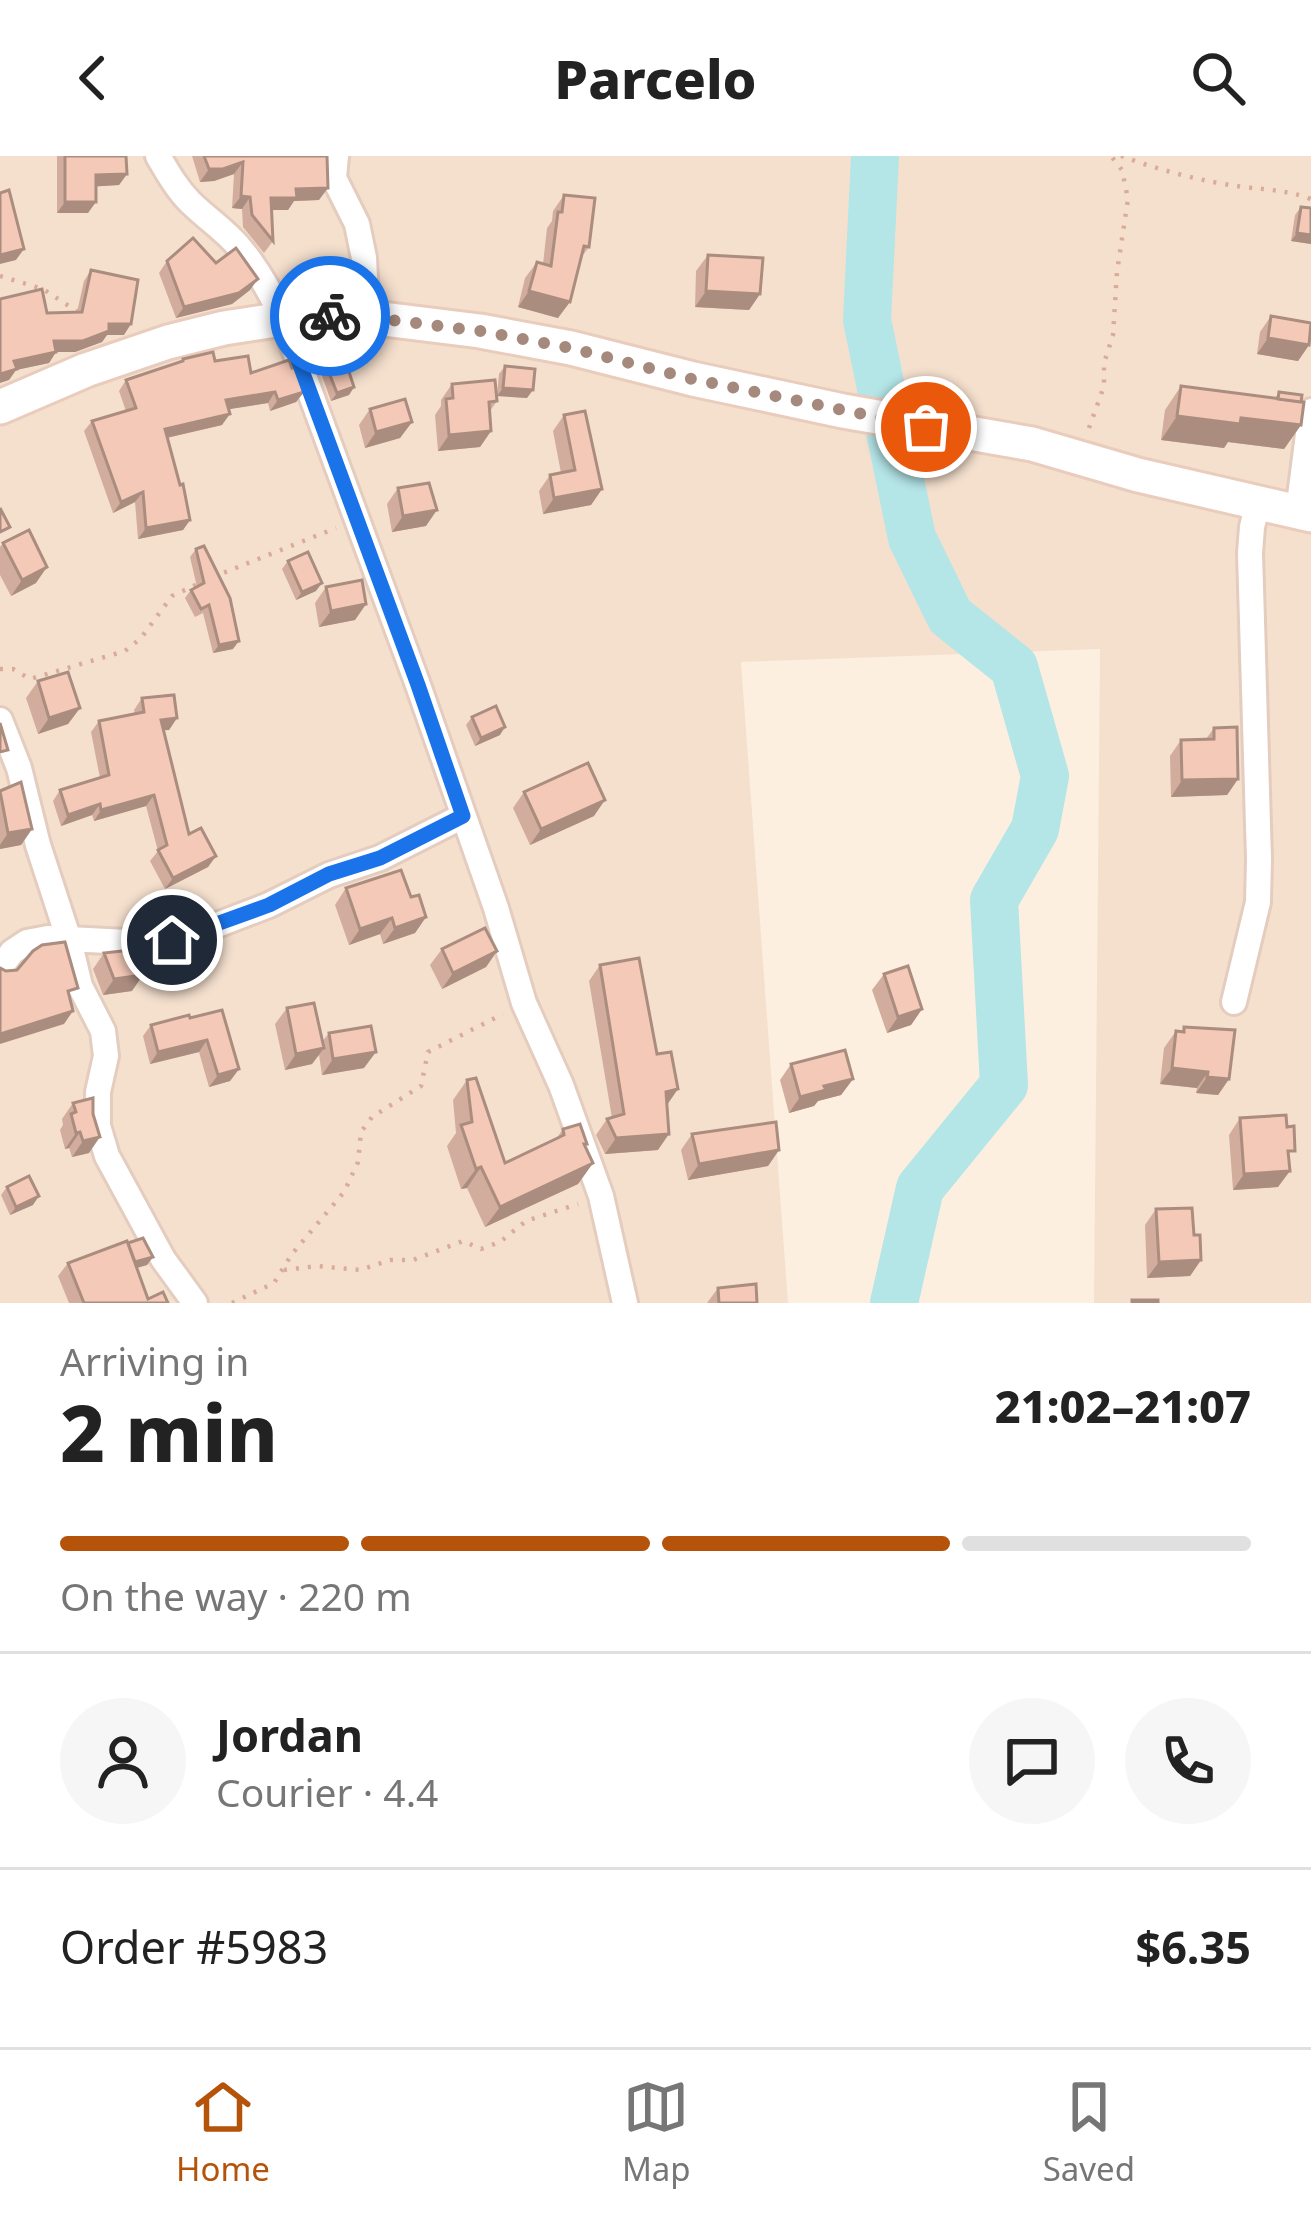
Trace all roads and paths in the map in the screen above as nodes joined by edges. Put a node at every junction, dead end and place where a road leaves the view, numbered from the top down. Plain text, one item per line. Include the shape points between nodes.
1 (158, 156) edge
2 (336, 156) edge
3 (1111, 156) edge
4 (1121, 156) edge
5 (1311, 199) edge
6 (0, 277) edge
7 (92, 315) edge
8 (367, 317) junction
9 (283, 319) junction
10 (0, 406) edge
11 (1311, 411) edge
12 (1079, 456) junction
13 (1307, 469) edge
14 (1258, 502) junction
15 (1304, 513) edge
16 (356, 515) junction
17 (0, 669) edge
18 (0, 720) edge
19 (463, 816) junction
20 (69, 940) junction
21 (0, 968) edge
22 (1234, 1002) dead end
23 (524, 1004) junction
24 (601, 1196) junction
25 (284, 1270) junction
26 (195, 1303) edge
27 (232, 1303) edge
28 (625, 1303) edge

1 - 9 street via 176,187 256,267
2 - 8 street via 334,178 361,241
3 - 12 path via 1128,200 1104,386
4 - 5 path
6 - 7 path
8 - 9 street
8 - 12 street via 548,344
9 - 10 street via 168,342
9 - 16 street
11 - 13 street
12 - 14 street
13 - 15 street
14 - 15 street
14 - 22 street via 1250,553 1258,902
16 - 17 path via 172,596 125,651 30,679
16 - 19 street
18 - 20 street
19 - 20 street via 188,935
19 - 23 street
20 - 21 street via 27,942
20 - 26 street via 103,1031 98,1126 107,1156
23 - 24 street
23 - 25 path via 428,1052 421,1086 372,1117 344,1192
24 - 25 path via 526,1221 481,1249 463,1241 359,1270
24 - 28 street
25 - 27 path

